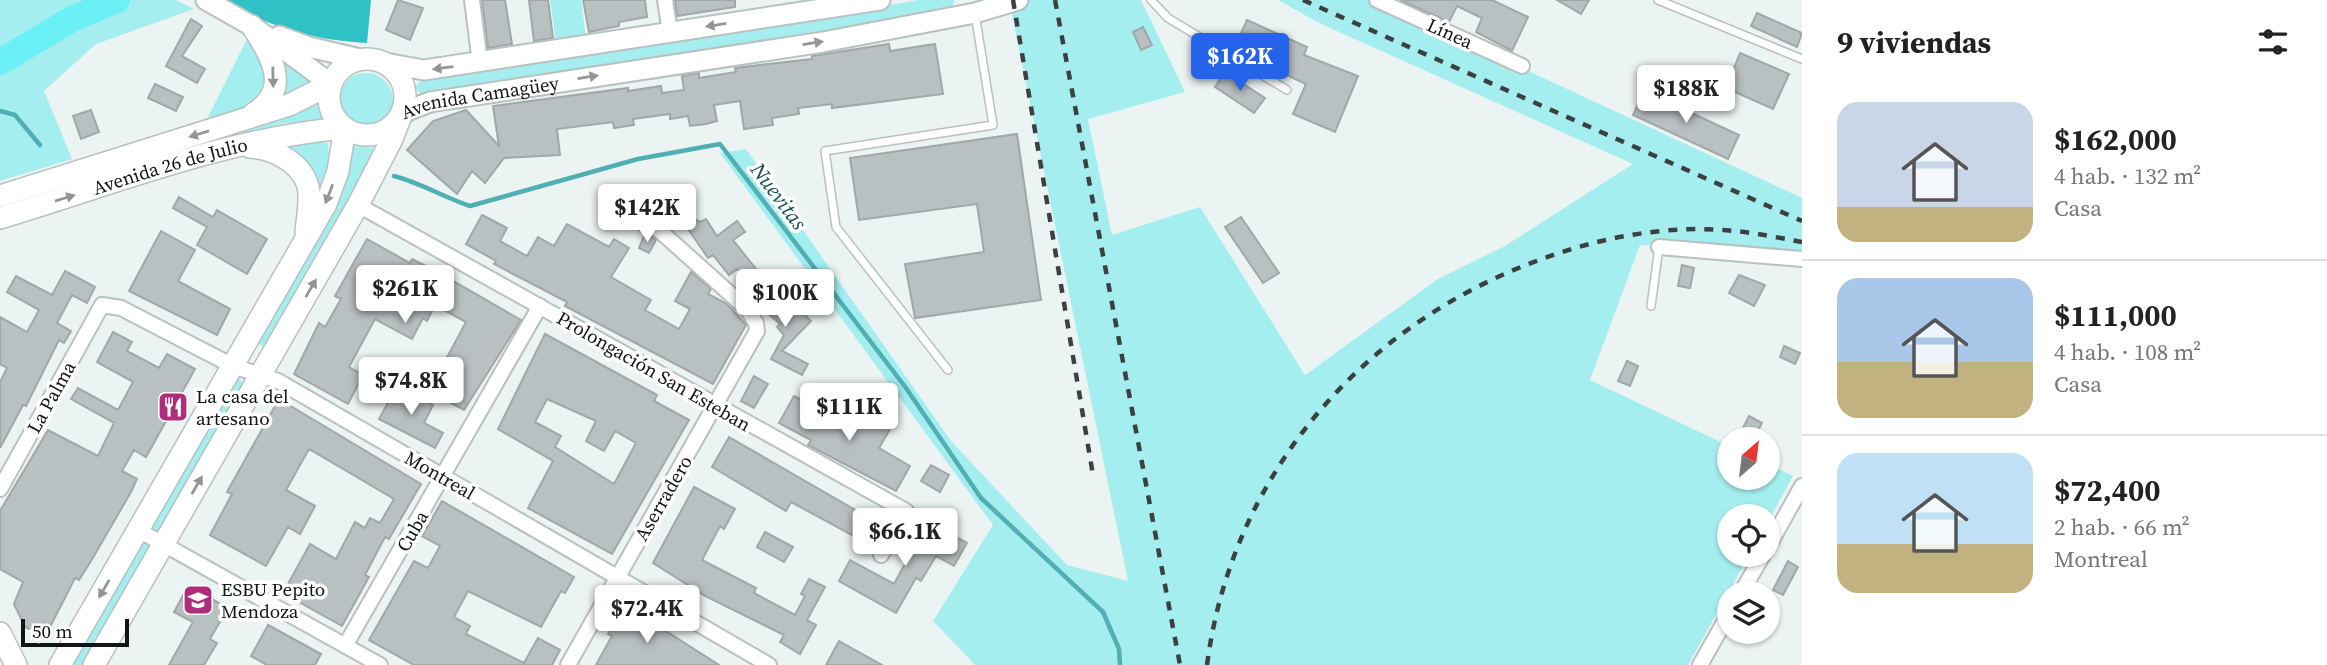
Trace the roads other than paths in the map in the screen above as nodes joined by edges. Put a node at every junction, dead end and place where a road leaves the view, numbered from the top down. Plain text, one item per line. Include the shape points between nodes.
1 (206, 0) edge
2 (472, 0) edge
3 (665, 0) edge
4 (1018, 0) edge
5 (1151, 0) edge
6 (1377, 0) edge
7 (1658, 0) edge
8 (870, 1) edge
9 (974, 7) edge
10 (252, 26) junction
11 (670, 33) junction
12 (360, 59) junction
13 (1802, 59) edge
14 (385, 63) junction
15 (480, 63) junction
16 (1522, 66) dead end
17 (331, 84) junction
18 (1287, 90) dead end
19 (402, 113) junction
20 (244, 120) junction
21 (345, 128) junction
22 (237, 146) junction
23 (0, 196) edge
24 (358, 205) junction
25 (614, 210) dead end
26 (0, 218) edge
27 (306, 239) junction
28 (1659, 247) joint
29 (1802, 259) edge
30 (102, 305) joint
31 (540, 306) junction
32 (1651, 306) dead end
33 (233, 366) junction
34 (948, 370) dead end
35 (262, 374) junction
36 (715, 407) junction
37 (443, 477) junction
38 (1802, 486) edge
39 (0, 489) edge
40 (1780, 525) edge
41 (138, 530) junction
42 (162, 544) junction
43 (881, 555) dead end
44 (618, 578) junction
45 (0, 633) edge
46 (1717, 635) edge
47 (345, 646) junction
48 (16, 665) edge
49 (60, 665) edge
50 (94, 665) edge
51 (380, 665) edge
52 (568, 665) edge
53 (769, 665) edge
54 (1700, 665) edge

1 - 10 main road
2 - 15 street
3 - 11 street
4 - 9 main road, Avenida Camagüey
5 - 18 lane via 1168,18
6 - 16 street, Línea
7 - 13 lane
8 -> 11 main road, Avenida Camagüey
19 -> 9 main road, Avenida Camagüey via 430,102 822,42
9 - 34 lane via 993,125 824,151 836,227
10 - 12 main road
10 - 17 main road
10 -> 20 main road via 270,56 275,80 266,104
11 - 15 main road, Avenida Camagüey
12 - 14 main road
12 - 17 main road via 342,67
15 -> 14 main road, Avenida Camagüey via 424,70
14 - 19 main road via 401,79
17 - 20 main road, Avenida 26 de Julio
17 - 21 main road via 331,108
19 - 21 main road via 394,124 371,135
19 - 24 main road, Avenida Camagüey
20 -> 23 main road, Avenida 26 de Julio
21 - 22 main road, Avenida 26 de Julio via 292,133
21 -> 27 main road via 338,171
26 -> 22 main road, Avenida 26 de Julio
22 - 27 main road via 267,148 299,170 307,184
24 - 31 street, Prolongación San Esteban
35 -> 24 main road, Avenida Camagüey
25 - 36 street, Aserradero via 659,230 747,309 756,323 757,331
27 - 33 main road
28 - 29 street
28 - 32 lane
30 - 33 street, Montreal via 121,308
30 - 39 street, La Palma
31 - 36 street, Prolongación San Esteban
31 - 37 street, Cuba
33 - 35 street, Montreal
33 - 41 main road
35 - 37 street, Montreal
42 -> 35 main road, Avenida Camagüey
36 - 43 street, Prolongación San Esteban via 906,512
36 - 44 street, Aserradero
37 - 44 street, Montreal
37 - 47 street, Cuba
38 - 40 street
41 - 42 street
41 -> 49 main road
42 - 47 street
42 - 50 main road, Avenida Camagüey
44 - 52 street, Aserradero
44 - 53 street, Montreal
45 - 48 main road
46 - 54 street
47 - 51 street

